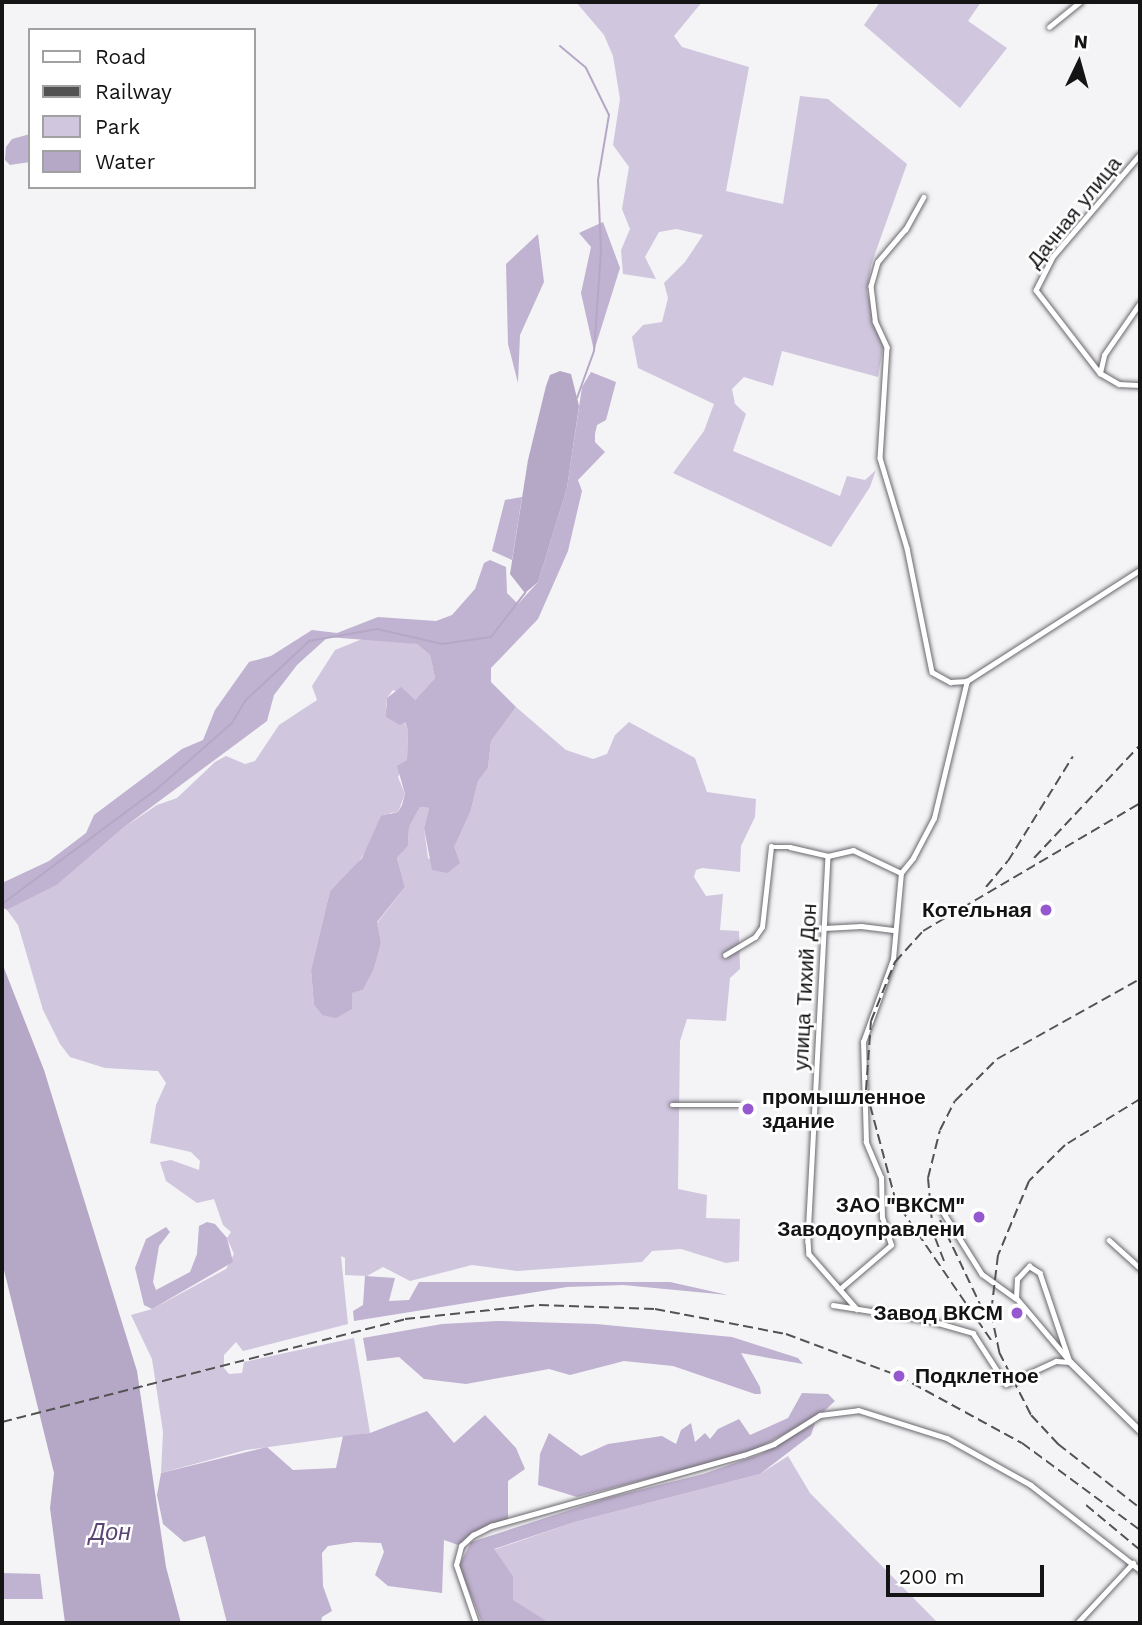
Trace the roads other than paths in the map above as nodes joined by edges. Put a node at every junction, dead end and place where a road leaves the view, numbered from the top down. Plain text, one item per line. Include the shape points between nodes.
1 (1080, 2) edge
2 (1049, 27) dead end
3 (1140, 155) edge
4 (924, 197) dead end
5 (1140, 303) edge
6 (1100, 373) junction
7 (1140, 384) edge
8 (1140, 570) edge
9 (967, 681) junction
10 (828, 856) junction
11 (901, 873) junction
12 (824, 928) junction
13 (895, 930) junction
14 (726, 955) dead end
15 (672, 1105) dead end
16 (740, 1105) dead end
17 (940, 1207) dead end
18 (1109, 1240) dead end
19 (1140, 1268) edge
20 (841, 1288) junction
21 (1016, 1298) junction
22 (833, 1306) dead end
23 (857, 1308) junction
24 (1070, 1362) junction
25 (1140, 1431) edge
26 (1133, 1563) junction
27 (1140, 1570) edge
28 (476, 1623) edge
29 (1077, 1623) edge

1 - 2 street
3 - 6 street, Дачная улица via 1053,257 1036,290
4 - 9 street via 906,229 878,262 871,286 876,321 887,347 880,458 907,548 932,672 950,682
5 - 6 street via 1104,355
6 - 7 street via 1119,384
8 - 9 street
9 - 11 street via 933,818 914,858
10 - 11 street via 853,850
10 - 12 street, улица Тихий Дон
10 - 14 street via 771,847 762,927 755,937
11 - 13 street
12 - 13 street
12 - 20 street, улица Тихий Дон via 808,1241 809,1254
13 - 20 street via 893,959 863,1042 861,1072 866,1142 881,1178 882,1217 891,1245
15 - 16 street
17 - 21 street via 982,1274
18 - 19 street
20 - 23 street, улица Тихий Дон
21 - 24 street
21 - 24 street via 1014,1289 1023,1269 1035,1268
22 - 23 street
23 - 24 street via 973,1332 1006,1384 1056,1361
24 - 25 street
26 - 27 street
26 - 28 street via 1031,1485 947,1438 858,1410 820,1415 774,1444 473,1535 461,1546 456,1565
26 - 29 street

